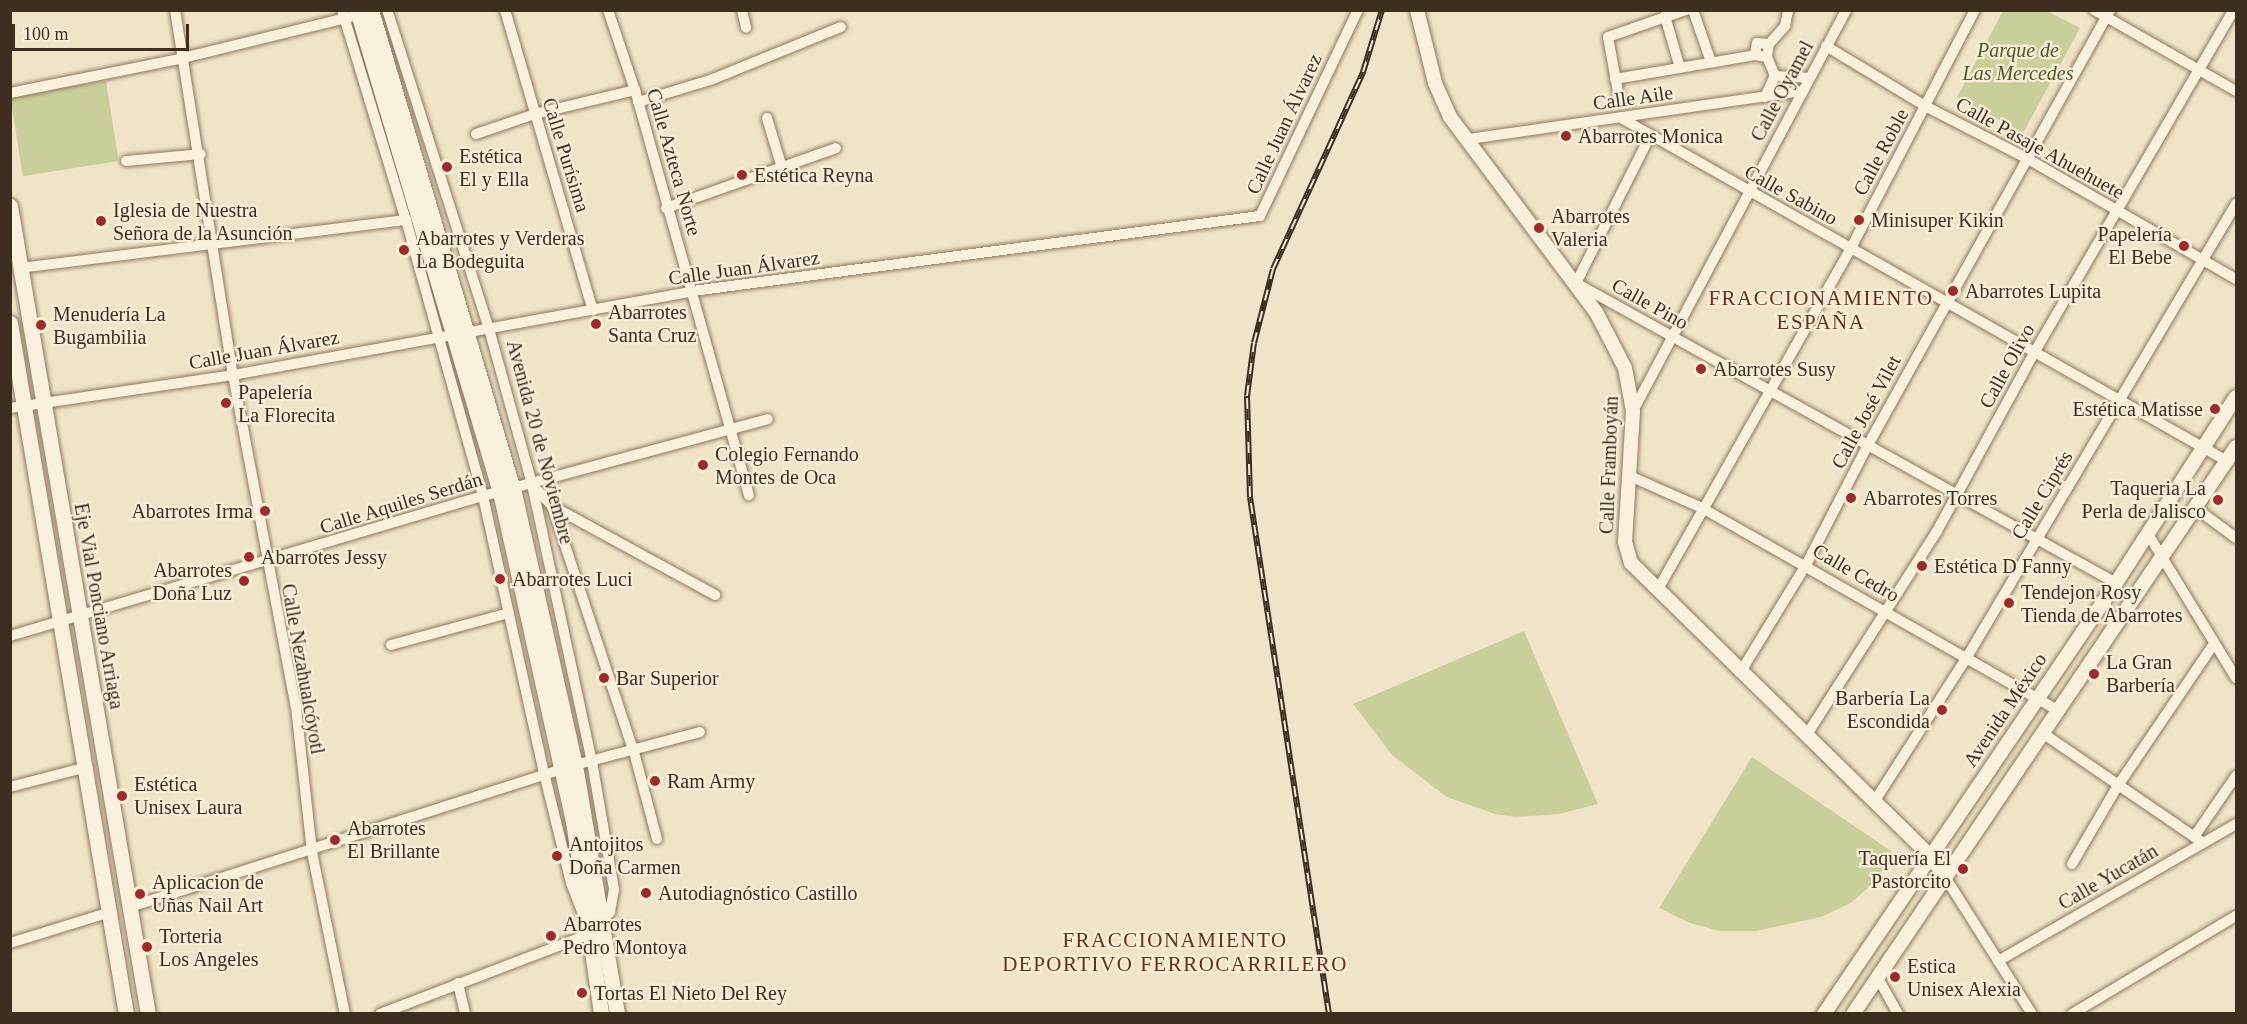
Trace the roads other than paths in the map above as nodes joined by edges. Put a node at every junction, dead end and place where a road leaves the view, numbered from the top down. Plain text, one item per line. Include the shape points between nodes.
1 (175, 10) edge
2 (387, 10) edge
3 (505, 10) edge
4 (608, 10) edge
5 (742, 10) edge
6 (1358, 10) edge
7 (1417, 10) edge
8 (1686, 10) edge
9 (1693, 10) edge
10 (1788, 10) edge
11 (1846, 10) edge
12 (1975, 10) edge
13 (2094, 10) edge
14 (2234, 10) edge
15 (359, 12) edge
16 (2108, 14) edge
17 (1665, 16) junction
18 (841, 27) dead end
19 (746, 28) dead end
20 (1769, 44) junction
21 (1826, 46) junction
22 (1755, 55) junction
23 (1767, 57) junction
24 (183, 58) junction
25 (1711, 62) junction
26 (1680, 68) junction
27 (2198, 72) junction
28 (1775, 76) junction
29 (1809, 78) junction
30 (1615, 79) junction
31 (635, 90) junction
32 (1802, 91) junction
33 (2236, 91) edge
34 (10, 93) edge
35 (1619, 97) dead end
36 (1765, 97) junction
37 (638, 102) junction
38 (1925, 106) junction
39 (535, 114) junction
40 (767, 118) dead end
41 (1621, 118) junction
42 (476, 134) dead end
43 (1650, 136) junction
44 (1469, 139) junction
45 (836, 147) dead end
46 (201, 154) junction
47 (2028, 159) junction
48 (126, 161) dead end
49 (782, 168) junction
50 (1748, 192) junction
51 (2236, 204) edge
52 (10, 206) edge
53 (666, 208) junction
54 (2116, 210) junction
55 (406, 220) junction
56 (214, 244) junction
57 (1851, 248) junction
58 (2202, 261) junction
59 (20, 268) junction
60 (2236, 279) edge
61 (1576, 283) junction
62 (693, 291) junction
63 (1946, 304) junction
64 (593, 309) junction
65 (10, 324) edge
66 (489, 329) junction
67 (462, 333) junction
68 (438, 337) junction
69 (1673, 338) junction
70 (2034, 353) junction
71 (233, 375) junction
72 (1771, 392) junction
73 (2236, 397) edge
74 (2119, 399) junction
75 (42, 404) junction
76 (17, 407) edge
77 (1633, 411) junction
78 (768, 419) dead end
79 (732, 429) junction
80 (1868, 445) junction
81 (2204, 447) junction
82 (2236, 447) edge
83 (2227, 461) junction
84 (1632, 477) junction
85 (532, 484) junction
86 (507, 490) junction
87 (749, 495) dead end
88 (1958, 495) junction
89 (483, 496) junction
90 (552, 506) junction
91 (2194, 507) junction
92 (1702, 508) junction
93 (2148, 534) junction
94 (2236, 538) edge
95 (2037, 539) junction
96 (2162, 554) junction
97 (266, 564) junction
98 (1806, 566) junction
99 (2116, 583) junction
100 (1657, 591) junction
101 (715, 595) dead end
102 (1884, 610) junction
103 (80, 613) junction
104 (509, 613) junction
105 (63, 619) junction
106 (10, 636) edge
107 (391, 645) dead end
108 (2213, 645) junction
109 (1967, 657) junction
110 (1740, 672) junction
111 (2236, 678) edge
112 (2037, 696) junction
113 (2057, 710) junction
114 (700, 732) dead end
115 (2041, 732) junction
116 (1806, 736) junction
117 (634, 752) junction
118 (592, 762) junction
119 (87, 767) junction
120 (569, 767) junction
121 (2236, 776) edge
122 (545, 777) junction
123 (10, 787) edge
124 (2117, 787) junction
125 (1874, 802) junction
126 (2236, 824) edge
127 (657, 839) dead end
128 (2198, 840) junction
129 (312, 852) junction
130 (1930, 856) junction
131 (2072, 864) dead end
132 (1945, 877) junction
133 (130, 907) junction
134 (111, 912) junction
135 (584, 916) junction
136 (2236, 916) edge
137 (593, 931) junction
138 (10, 943) edge
139 (1998, 961) junction
140 (1878, 978) junction
141 (458, 983) junction
142 (126, 1014) edge
143 (148, 1014) edge
144 (345, 1014) edge
145 (380, 1014) edge
146 (465, 1014) edge
147 (601, 1014) edge
148 (617, 1014) edge
149 (1824, 1014) edge
150 (1853, 1014) edge
151 (1898, 1014) edge
152 (2032, 1014) edge
153 (2072, 1014) edge

1 - 24 street, Calle Nezahualcóyotl
2 - 66 street, Avenida 20 de Noviembre
3 - 39 street, Calle Purísima
4 - 31 street, Calle Azteca Norte
5 - 19 street
6 - 62 street, Calle Juan Álvarez via 1260,216
7 - 44 street, Calle Framboyán via 1442,102
8 - 17 street
9 - 25 street
10 - 20 street via 1785,26
11 - 21 street, Calle Oyamel
12 - 38 street, Calle Roble
13 - 16 street
14 - 27 street, Calle Olivo
15 - 24 street
15 - 55 street, Avenida 20 de Noviembre
15 - 67 main road, Avenida 20 de Noviembre
16 - 27 street
16 - 47 street, Calle José Vilet
17 - 26 street
17 - 30 street via 1608,37
18 - 37 street via 713,79
20 - 22 street via 1757,43
20 - 23 street
21 - 29 street, Calle Oyamel
21 - 38 street, Calle Pasaje Ahuehuete
22 - 23 street
22 - 25 street
23 - 28 street
24 - 34 street
24 - 46 street, Calle Nezahualcóyotl
25 - 26 street
26 - 30 street
27 - 33 street
27 - 54 street, Calle Olivo
28 - 29 street
28 - 36 street
29 - 32 street, Calle Oyamel
30 - 35 street
31 - 37 street, Calle Azteca Norte
31 - 39 street
32 - 36 street, Calle Aile
32 - 50 street, Calle Oyamel
36 - 41 street, Calle Aile
37 - 53 street, Calle Azteca Norte
38 - 47 street, Calle Pasaje Ahuehuete
38 - 57 street, Calle Roble
39 - 42 street
39 - 64 street, Calle Purísima
40 - 49 street
41 - 43 street, Calle Sabino
41 - 44 street, Calle Aile
43 - 50 street, Calle Sabino
43 - 61 street
44 - 61 street, Calle Framboyán
45 - 49 street
46 - 48 street
46 - 56 street, Calle Nezahualcóyotl
47 - 54 street, Calle Pasaje Ahuehuete
47 - 63 street, Calle José Vilet
49 - 53 street
50 - 57 street, Calle Sabino
50 - 69 street, Calle Oyamel
51 - 58 street, Calle Ciprés
52 - 59 main road, Eje Vial Ponciano Arriaga
53 - 62 street, Calle Azteca Norte
54 - 58 street, Calle Pasaje Ahuehuete
54 - 70 street, Calle Olivo
55 - 56 street
55 - 68 street, Avenida 20 de Noviembre
56 - 59 street
56 - 71 street, Calle Nezahualcóyotl
57 - 63 street, Calle Sabino
57 - 72 street, Calle Roble
58 - 60 street, Calle Pasaje Ahuehuete
58 - 74 street, Calle Ciprés
59 - 75 main road, Eje Vial Ponciano Arriaga
61 - 69 street, Calle Pino
61 - 77 street, Calle Framboyán via 1625,368 1632,389
62 - 64 street, Calle Juan Álvarez
62 - 79 street, Calle Azteca Norte
63 - 70 street, Calle Sabino
63 - 80 street, Calle José Vilet
64 - 66 street, Calle Juan Álvarez
65 - 76 main road, Eje Vial Ponciano Arriaga
66 - 67 street, Calle Juan Álvarez
66 - 85 street, Avenida 20 de Noviembre
67 - 68 street, Calle Juan Álvarez
67 - 86 main road, Avenida 20 de Noviembre
68 - 71 street, Calle Juan Álvarez
68 - 89 street, Avenida 20 de Noviembre
69 - 72 street, Calle Pino
69 - 77 street, Calle Oyamel
70 - 74 street, Calle Sabino
70 - 88 street, Calle Olivo
71 - 75 street, Calle Juan Álvarez
71 - 97 street, Calle Nezahualcóyotl
72 - 80 street, Calle Pino
72 - 92 street, Calle Roble
73 - 81 street, Avenida México
74 - 81 street, Calle Sabino
74 - 95 street, Calle Ciprés
75 - 76 street, Calle Juan Álvarez
75 - 103 main road, Eje Vial Ponciano Arriaga
76 - 105 main road, Eje Vial Ponciano Arriaga
77 - 84 street, Calle Framboyán
78 - 79 street, Calle Aquiles Serdán
79 - 85 street, Calle Aquiles Serdán
79 - 87 street, Calle Azteca Norte
80 - 88 street, Calle Pino
80 - 98 street, Calle José Vilet
81 - 83 street, Calle Sabino
81 - 93 street, Avenida México
82 - 83 street
83 - 91 street
84 - 92 street, Calle Cedro
84 - 100 street, Calle Framboyán via 1627,553
85 - 86 street, Calle Aquiles Serdán
85 - 90 street
85 - 118 street, Avenida 20 de Noviembre
86 - 89 street, Calle Aquiles Serdán
86 - 120 main road, Avenida 20 de Noviembre
88 - 95 street, Calle Pino
88 - 102 street, Calle Olivo
89 - 97 street, Calle Aquiles Serdán
89 - 104 street, Avenida 20 de Noviembre
90 - 101 street
90 - 117 street
91 - 94 street
91 - 96 street
92 - 98 street, Calle Cedro
92 - 100 street, Calle Roble
93 - 96 street
93 - 99 street, Avenida México
95 - 99 street, Calle Pino
95 - 109 street, Calle Ciprés
96 - 108 street
96 - 113 street
97 - 103 street, Calle Aquiles Serdán
97 - 129 street, Calle Nezahualcóyotl via 296,707
98 - 102 street, Calle Cedro
98 - 110 street, Calle José Vilet
99 - 112 street, Avenida México
100 - 110 street, Calle Framboyán
102 - 109 street, Calle Cedro
102 - 116 street, Calle Olivo
103 - 105 street, Calle Aquiles Serdán
103 - 133 main road, Eje Vial Ponciano Arriaga
104 - 107 street
104 - 122 street, Avenida 20 de Noviembre
105 - 106 street, Calle Aquiles Serdán
105 - 119 main road, Eje Vial Ponciano Arriaga
108 - 111 street
108 - 124 street
109 - 112 street, Calle Cedro
109 - 125 street, Calle Ciprés
110 - 116 street, Calle Framboyán
112 - 113 street, Calle Cedro
112 - 130 street, Avenida México
113 - 115 street
114 - 117 street
115 - 124 street
115 - 132 street
116 - 125 street, Calle Framboyán
117 - 118 street
117 - 127 street
118 - 120 street
118 - 137 street, Avenida 20 de Noviembre via 614,877 610,912
119 - 123 street
119 - 134 main road, Eje Vial Ponciano Arriaga
120 - 122 street
120 - 135 main road, Avenida 20 de Noviembre
120 - 137 main road, Avenida 20 de Noviembre
121 - 128 street
122 - 129 street
122 - 135 street, Avenida 20 de Noviembre via 571,883
124 - 128 street
124 - 131 street
125 - 130 street, Calle Framboyán
126 - 128 street, Calle Yucatán
128 - 139 street, Calle Yucatán
129 - 133 street
129 - 144 street, Calle Nezahualcóyotl
130 - 132 street, Calle Framboyán
130 - 149 street, Avenida México
132 - 139 street
132 - 140 street
133 - 143 main road, Eje Vial Ponciano Arriaga
134 - 138 street
134 - 142 main road, Eje Vial Ponciano Arriaga
135 - 137 main road, Avenida 20 de Noviembre
136 - 153 street
137 - 141 street
137 - 147 main road, Avenida 20 de Noviembre
137 - 148 main road, Avenida 20 de Noviembre
139 - 152 street
140 - 150 street
140 - 151 street
141 - 145 street
141 - 146 street

